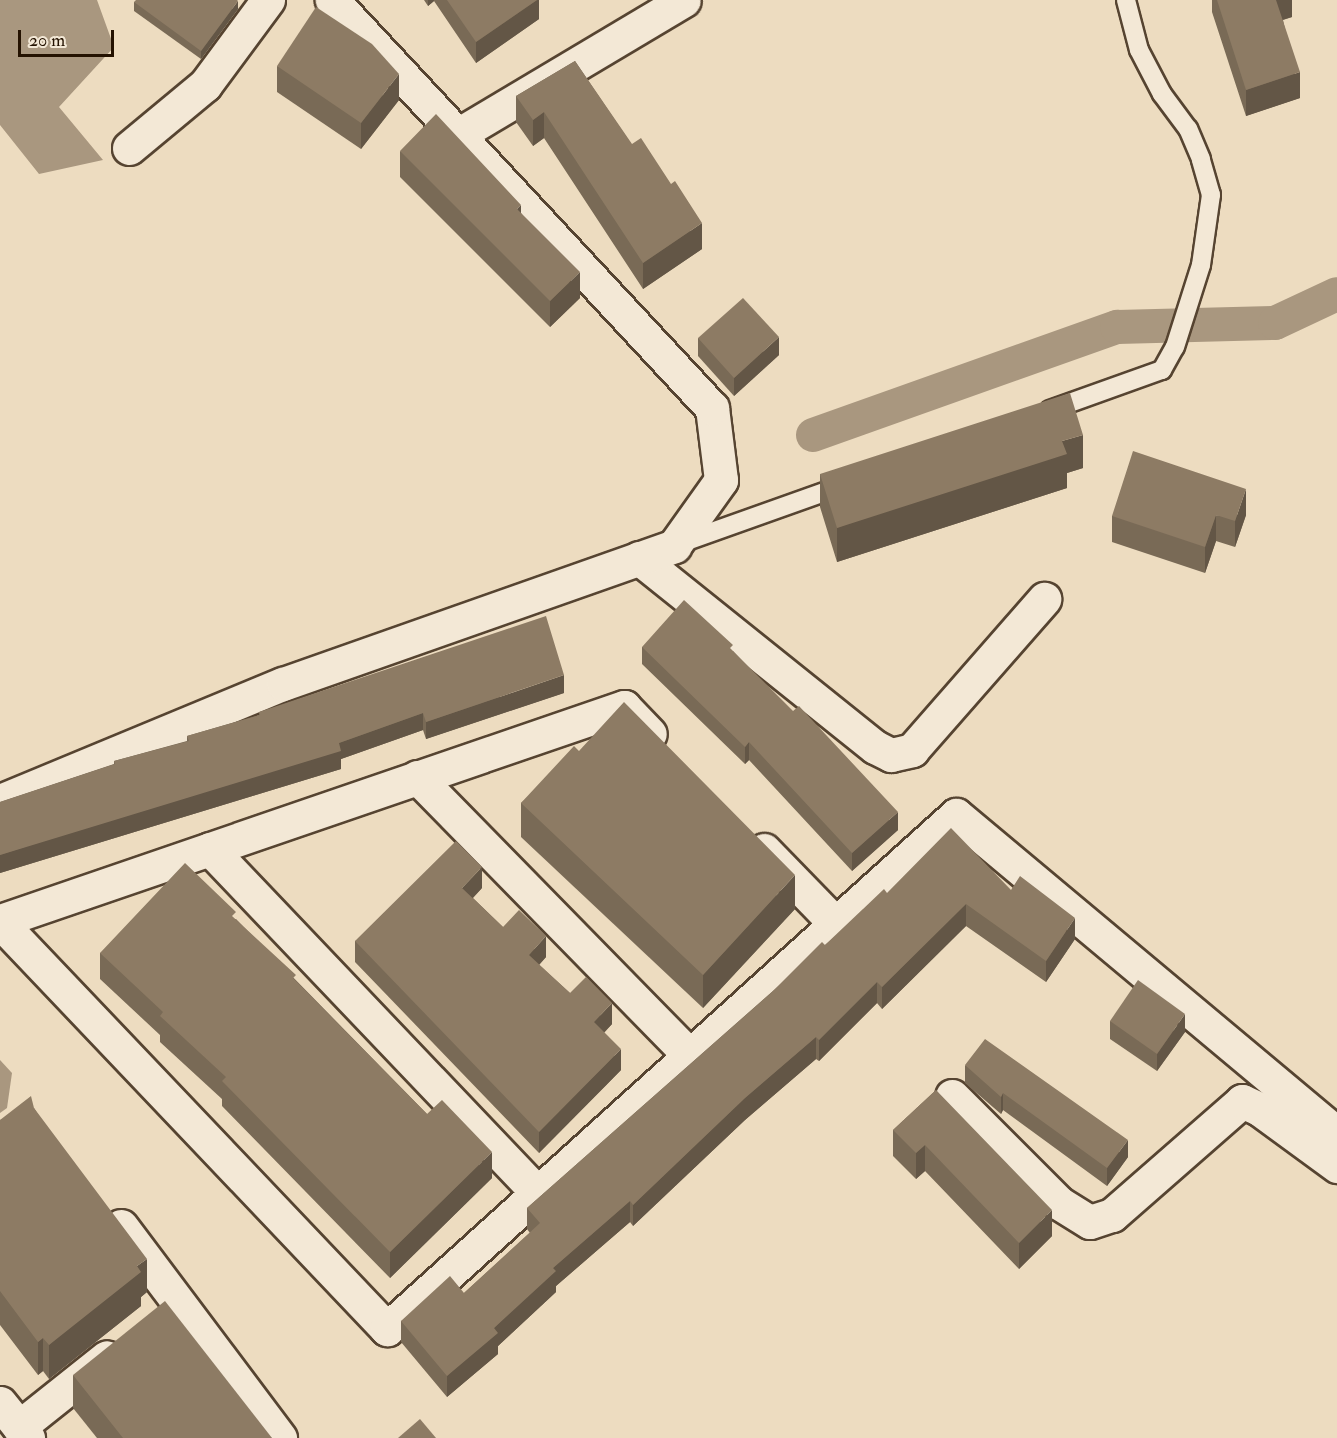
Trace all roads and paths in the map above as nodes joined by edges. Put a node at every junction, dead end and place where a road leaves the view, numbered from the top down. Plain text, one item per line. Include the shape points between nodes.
1 (268, 0) edge
2 (332, 0) edge
3 (684, 0) edge
4 (1126, 0) edge
5 (456, 136) junction
6 (129, 148) dead end
7 (1029, 418) edge
8 (862, 478) edge
9 (674, 546) junction
10 (639, 558) junction
11 (1044, 599) dead end
12 (673, 757) edge
13 (417, 777) junction
14 (0, 801) edge
15 (746, 832) edge
16 (210, 849) junction
17 (0, 922) edge
18 (836, 924) junction
19 (690, 1056) junction
20 (951, 1096) dead end
21 (1337, 1134) edge
22 (1337, 1166) edge
23 (538, 1193) junction
24 (106, 1206) edge
25 (177, 1301) junction
26 (16, 1422) edge
27 (280, 1438) edge

1 - 6 street via 205,85
2 - 5 street
3 - 5 street
4 - 7 lane via 1139,51 1162,94 1188,129 1201,159 1211,195 1201,265 1175,347 1162,370
5 - 9 street via 712,408 721,480
8 - 9 lane
9 - 10 street
10 - 11 street via 875,747 891,755 912,750
10 - 14 street via 283,684
12 - 13 street via 624,706
13 - 16 street
13 - 19 street
15 - 18 street
16 - 17 street
16 - 23 street
17 - 23 street via 387,1329
18 - 19 street
18 - 21 street via 956,815
19 - 23 street
20 - 22 street via 1059,1203 1090,1222 1112,1215 1242,1101
24 - 25 street
25 - 26 street
25 - 27 street

